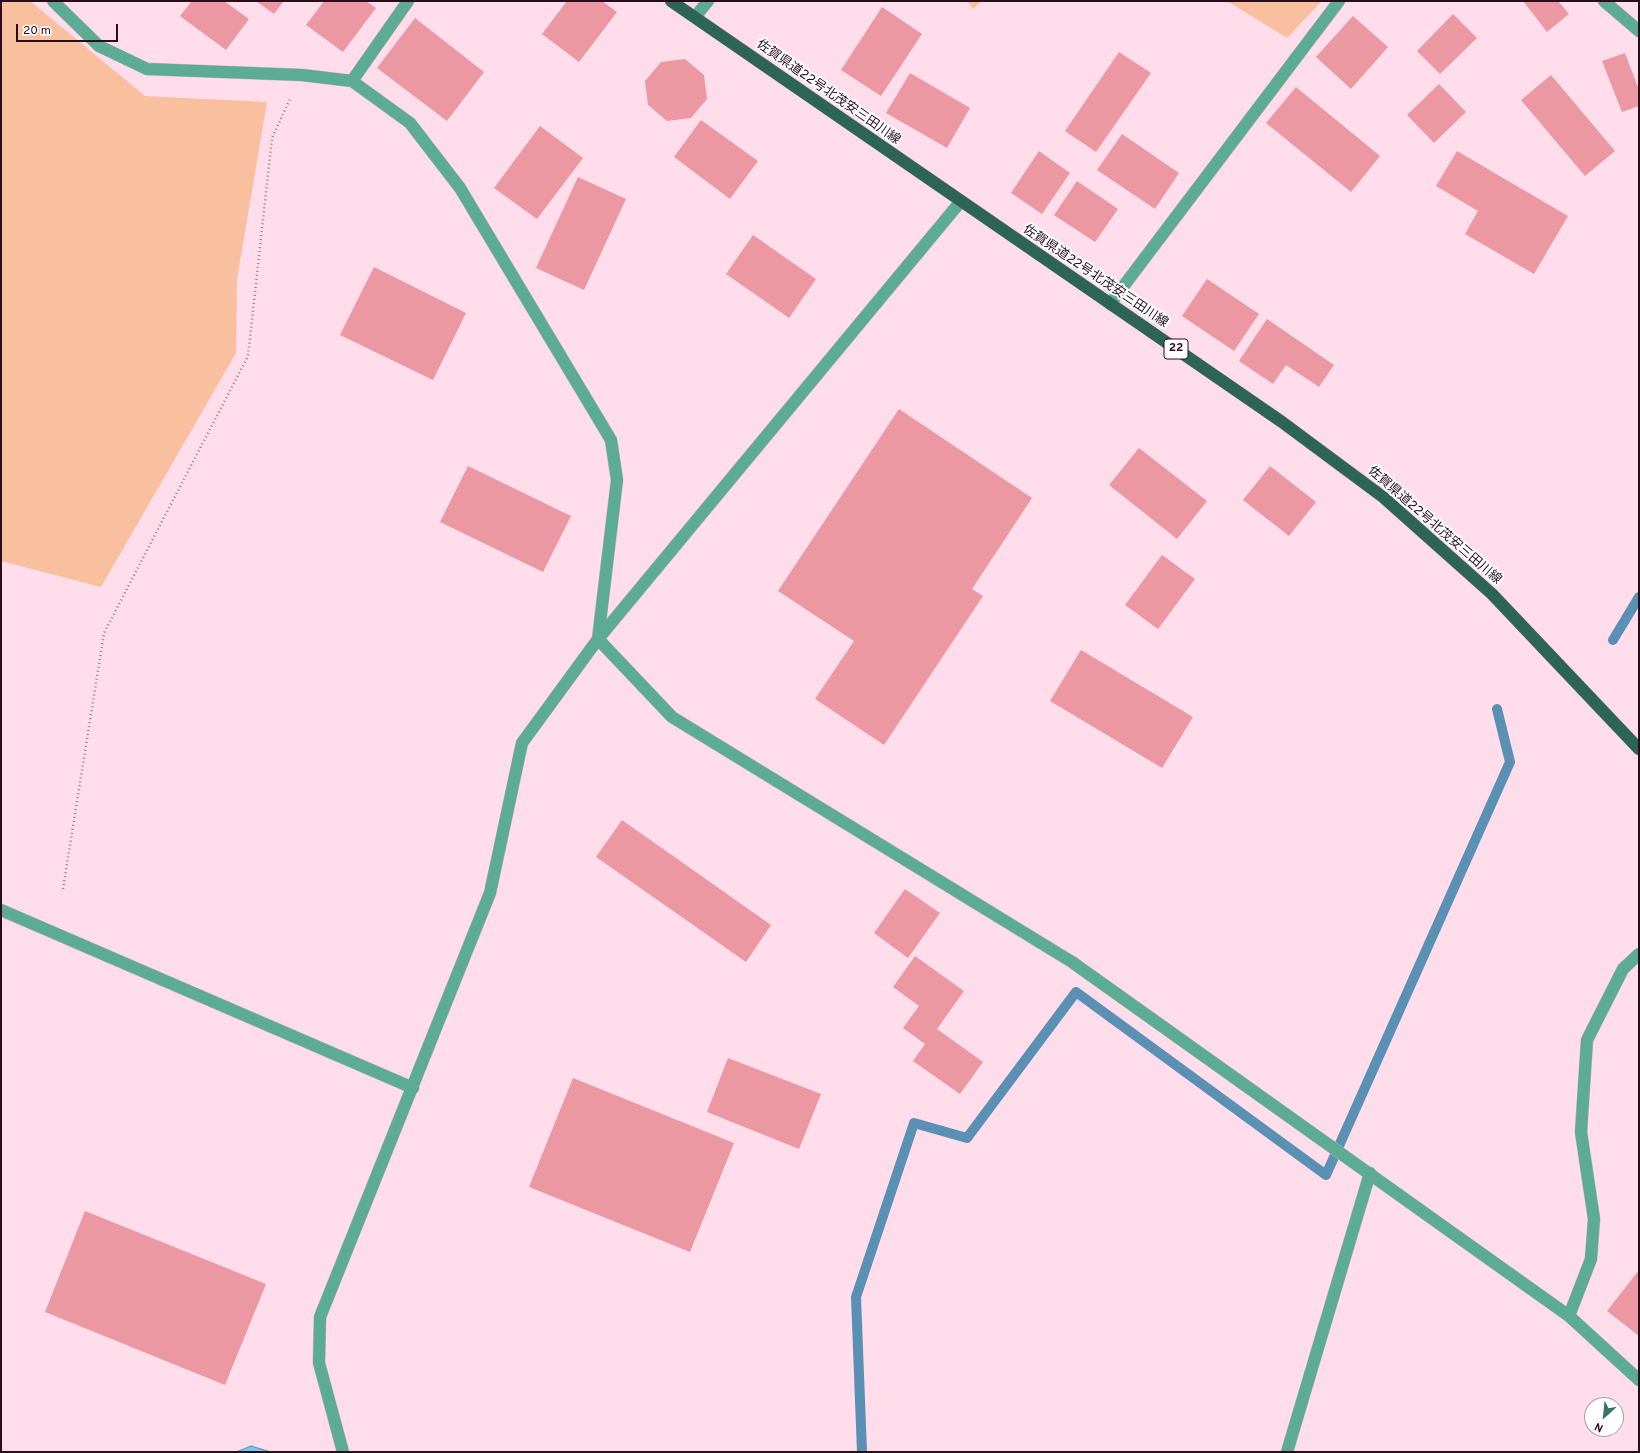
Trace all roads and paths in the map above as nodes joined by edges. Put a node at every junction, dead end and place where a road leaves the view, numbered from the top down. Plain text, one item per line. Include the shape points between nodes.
1 (53, 1) edge
2 (408, 1) edge
3 (671, 1) edge
4 (708, 1) edge
5 (1339, 1) edge
6 (1604, 1) edge
7 (695, 18) junction
8 (1639, 31) edge
9 (302, 76) junction
10 (352, 81) junction
11 (961, 201) junction
12 (1110, 304) junction
13 (598, 639) junction
14 (1639, 749) edge
15 (63, 889) dead end
16 (1, 910) edge
17 (1639, 954) edge
18 (413, 1088) junction
19 (1370, 1173) junction
20 (1569, 1316) junction
21 (1639, 1380) edge
22 (344, 1452) edge
23 (1287, 1452) edge

1 - 9 street via 99,46 147,69
2 - 10 street
3 - 7 main road, 佐賀県道22号北茂安三田川線 / 22
4 - 7 street
5 - 12 street
6 - 8 street
7 - 11 main road, 佐賀県道22号北茂安三田川線 / 22
9 - 10 street
9 - 15 path via 272,138 248,356 104,633
10 - 13 street via 410,123 460,188 611,440 617,480
11 - 12 main road, 佐賀県道22号北茂安三田川線 / 22
11 - 13 street
12 - 14 main road, 佐賀県道22号北茂安三田川線 / 22 via 1282,422 1383,497 1492,594
13 - 18 street via 522,743 490,893
13 - 19 street via 672,717 1072,962
16 - 18 street
17 - 20 street via 1623,969 1587,1040 1581,1132 1594,1219 1591,1259
18 - 22 street via 320,1317 319,1363
19 - 20 street
19 - 23 street
20 - 21 street

